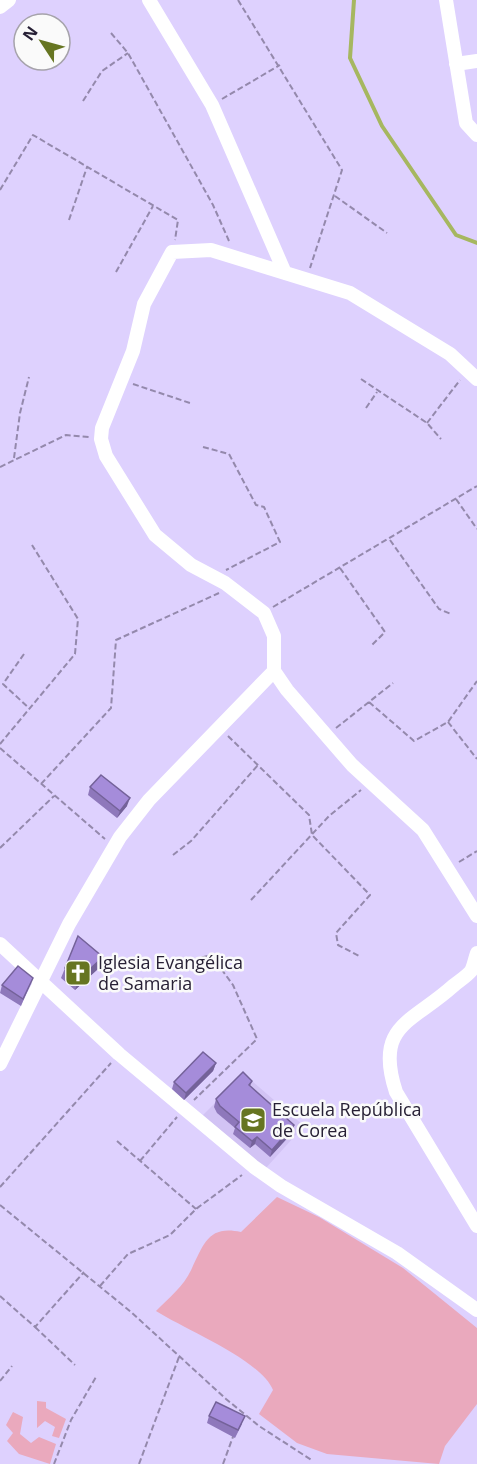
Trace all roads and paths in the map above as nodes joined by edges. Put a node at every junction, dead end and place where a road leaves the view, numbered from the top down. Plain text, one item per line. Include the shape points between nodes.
1 (9, 0) edge
2 (149, 0) edge
3 (238, 0) edge
4 (446, 0) edge
5 (0, 7) edge
6 (111, 33) dead end
7 (128, 53) junction
8 (477, 61) edge
9 (456, 64) junction
10 (280, 65) junction
11 (83, 101) dead end
12 (212, 105) junction
13 (477, 135) edge
14 (87, 166) junction
15 (0, 190) edge
16 (335, 196) junction
17 (153, 206) junction
18 (69, 220) dead end
19 (387, 233) dead end
20 (172, 252) junction
21 (236, 258) junction
22 (116, 272) dead end
23 (285, 273) junction
24 (308, 280) junction
25 (472, 375) edge
26 (29, 377) dead end
27 (361, 379) dead end
28 (122, 380) junction
29 (377, 392) junction
30 (190, 403) dead end
31 (366, 408) dead end
32 (427, 423) junction
33 (100, 439) junction
34 (441, 439) dead end
35 (203, 447) dead end
36 (14, 458) junction
37 (0, 467) edge
38 (477, 486) edge
39 (456, 499) junction
40 (477, 529) edge
41 (390, 540) junction
42 (32, 545) dead end
43 (340, 568) junction
44 (213, 577) junction
45 (230, 588) junction
46 (264, 613) junction
47 (451, 614) dead end
48 (371, 645) dead end
49 (24, 654) dead end
50 (274, 671) junction
51 (477, 681) edge
52 (393, 683) dead end
53 (369, 702) junction
54 (30, 709) junction
55 (448, 722) junction
56 (220, 727) junction
57 (326, 736) junction
58 (0, 746) edge
59 (477, 759) edge
60 (258, 765) junction
61 (370, 782) junction
62 (41, 784) junction
63 (54, 795) junction
64 (312, 835) junction
65 (114, 847) junction
66 (0, 848) edge
67 (477, 851) edge
68 (173, 855) dead end
69 (449, 868) junction
70 (251, 900) dead end
71 (477, 916) edge
72 (0, 944) edge
73 (477, 953) edge
74 (361, 957) dead end
75 (167, 967) dead end
76 (41, 980) junction
77 (119, 1054) junction
78 (0, 1064) edge
79 (184, 1109) junction
80 (117, 1141) dead end
81 (140, 1161) junction
82 (254, 1167) junction
83 (0, 1187) edge
84 (0, 1205) edge
85 (196, 1209) junction
86 (477, 1226) edge
87 (84, 1272) junction
88 (100, 1286) junction
89 (0, 1296) edge
90 (477, 1310) edge
91 (35, 1327) junction
92 (179, 1356) junction
93 (75, 1365) dead end
94 (12, 1366) dead end
95 (96, 1377) dead end
96 (0, 1382) edge
97 (242, 1411) junction
98 (238, 1422) edge
99 (234, 1432) edge
100 (313, 1461) dead end
101 (54, 1464) edge
102 (139, 1464) edge
103 (223, 1464) edge

1 - 5 street
2 - 12 street
3 - 10 path
4 - 9 street
6 - 7 path
7 - 11 path via 102,71
7 - 21 path via 213,205
8 - 9 street
9 - 13 street via 465,123
10 - 12 path
10 - 16 path via 342,170
12 - 23 street
14 - 15 path via 33,135
14 - 17 path
14 - 18 path
16 - 19 path
16 - 24 path via 314,251
17 - 20 path via 178,220
17 - 22 path
20 - 21 street via 211,250
20 - 28 street via 144,304
21 - 23 street
23 - 24 street
24 - 25 street via 350,293 450,354
25 - 32 path
26 - 36 path
27 - 29 path
28 - 30 path
28 - 33 street
29 - 31 path
29 - 32 path
32 - 34 path
33 - 36 path via 66,435
33 - 44 street via 106,456 155,535 191,565
35 - 44 path via 229,454 256,505 264,507 280,542
36 - 37 path
38 - 39 path
39 - 40 path
39 - 41 path
41 - 43 path
41 - 47 path via 439,609
42 - 54 path via 78,620 75,654
43 - 46 path
43 - 48 path via 385,632
44 - 45 street
45 - 46 street
45 - 62 path via 116,640 111,708
46 - 50 street via 274,636
49 - 54 path via 3,684
50 - 56 street
50 - 57 street
51 - 55 path
52 - 53 path
53 - 55 path via 414,741
53 - 57 path
54 - 58 path
55 - 59 path
56 - 60 path
56 - 65 street via 149,800
57 - 61 street
58 - 62 path
60 - 64 path via 309,815
60 - 68 path via 191,842
61 - 64 path
61 - 69 street via 423,830
62 - 63 path
63 - 65 path
63 - 66 path
64 - 70 path
64 - 74 path via 370,895 336,933 338,945
65 - 76 street
67 - 69 path
69 - 71 street
72 - 76 street
73 - 86 street via 471,970 394,1035 389,1052 396,1092
75 - 79 path via 211,955 233,985 257,1040
76 - 77 street
76 - 78 street
77 - 79 street
77 - 83 path
79 - 81 path
79 - 82 street
80 - 81 path
81 - 85 path
82 - 85 path
82 - 90 street via 397,1253
84 - 87 path
85 - 88 path via 170,1236 128,1254
87 - 88 path
87 - 91 path
88 - 92 path
89 - 91 path
91 - 93 path
92 - 97 path
92 - 102 path
94 - 96 path
95 - 101 path via 71,1420
97 - 98 path
97 - 100 path
99 - 103 path

